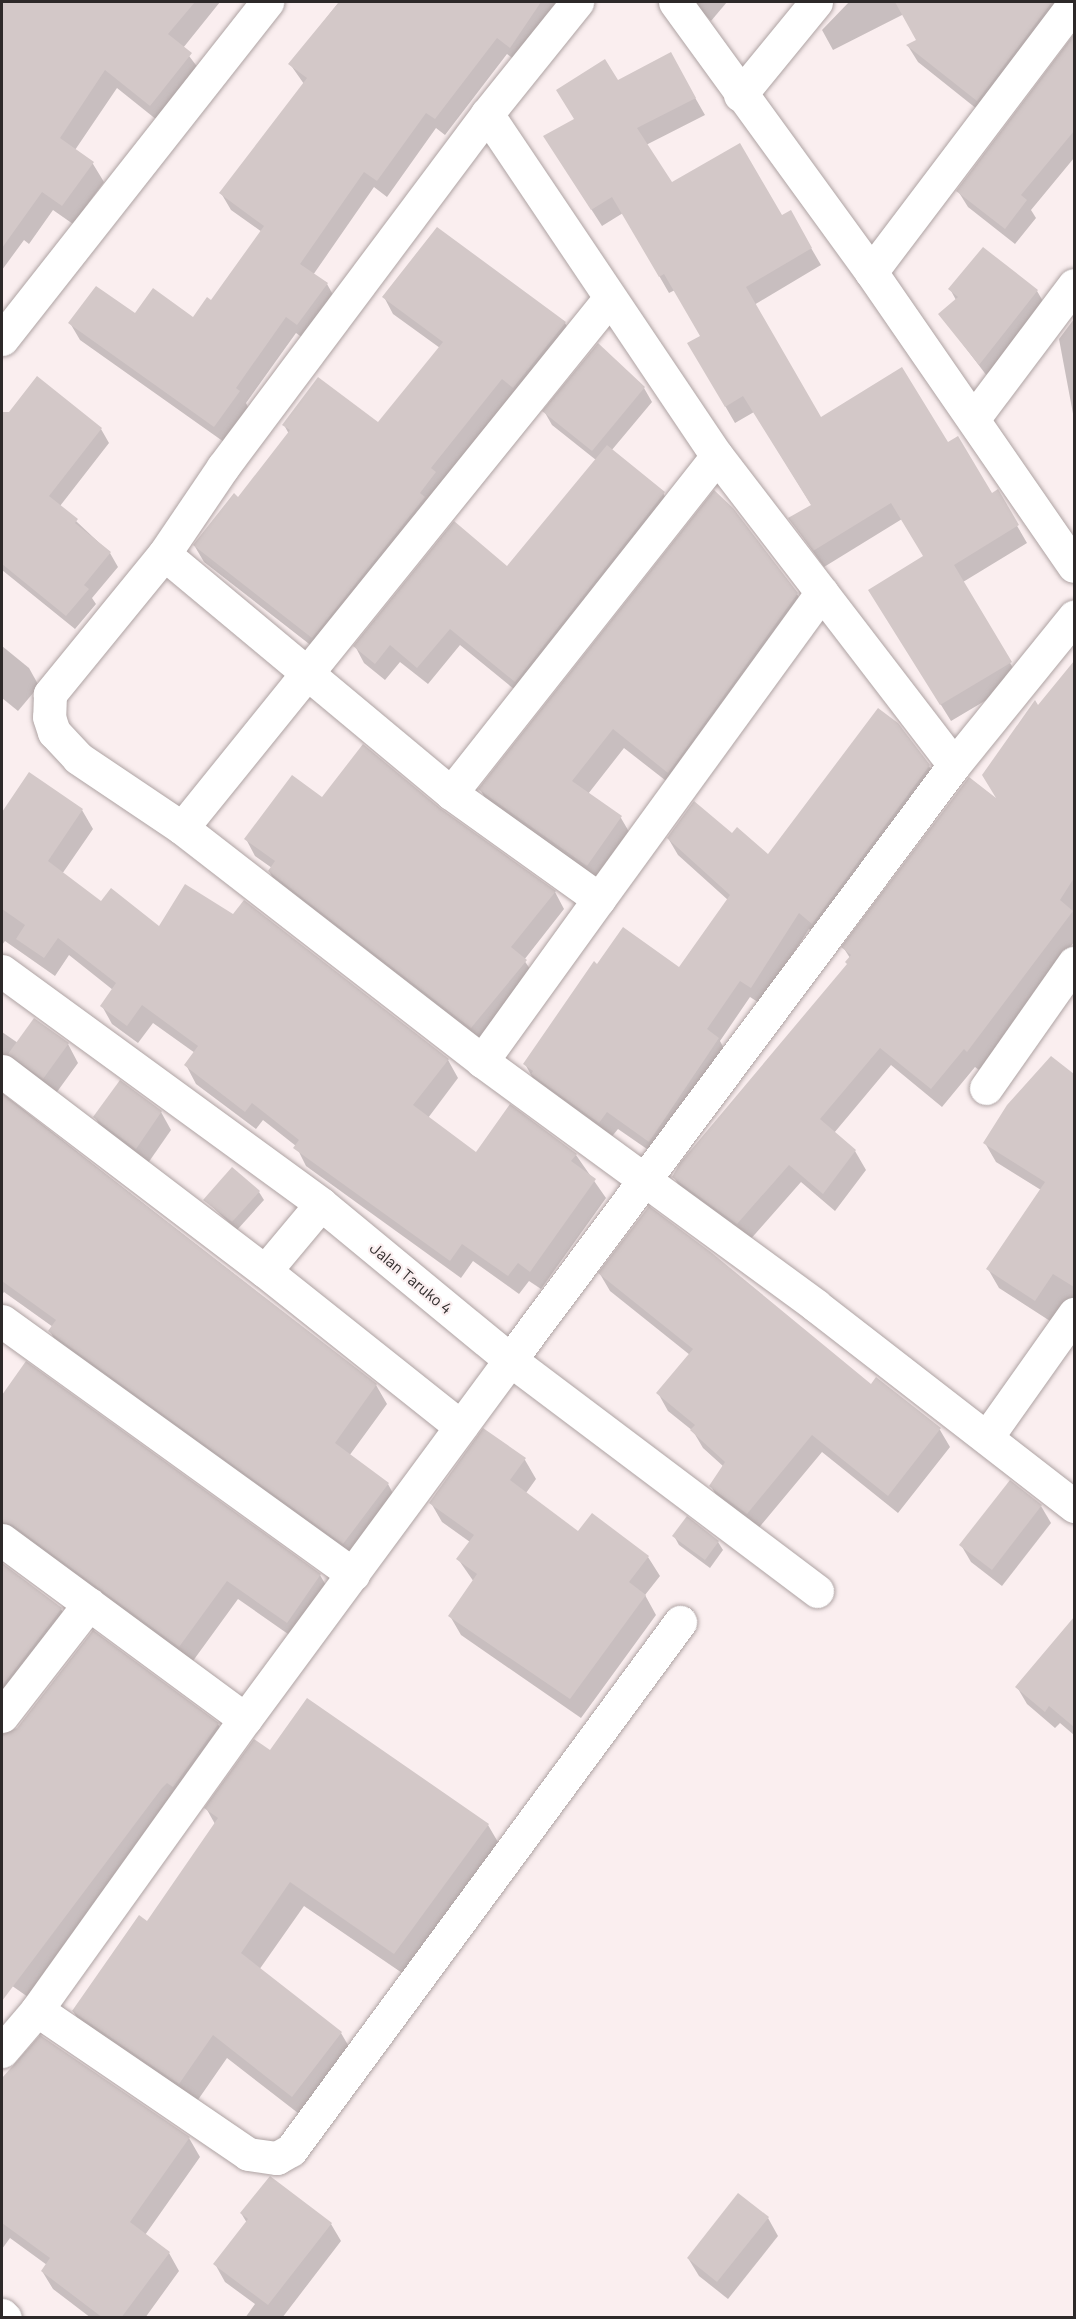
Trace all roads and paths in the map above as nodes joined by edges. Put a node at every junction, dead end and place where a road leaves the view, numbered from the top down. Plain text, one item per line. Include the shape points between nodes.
1 (267, 2) edge
2 (577, 2) edge
3 (675, 2) edge
4 (816, 2) edge
5 (1074, 4) edge
6 (740, 95) junction
7 (487, 114) junction
8 (871, 272) junction
9 (1074, 285) edge
10 (609, 299) junction
11 (2, 339) edge
12 (974, 418) junction
13 (717, 456) junction
14 (164, 554) junction
15 (1074, 566) edge
16 (822, 592) junction
17 (1074, 617) edge
18 (305, 672) junction
19 (954, 765) junction
20 (451, 793) junction
21 (182, 828) junction
22 (599, 899) junction
23 (1074, 963) edge
24 (2, 970) edge
25 (482, 1061) junction
26 (2, 1071) edge
27 (986, 1088) dead end
28 (646, 1182) junction
29 (321, 1203) junction
30 (265, 1271) junction
31 (1074, 1314) edge
32 (2, 1321) edge
33 (510, 1360) junction
34 (460, 1426) junction
35 (987, 1437) junction
36 (1074, 1506) edge
37 (2, 1540) edge
38 (354, 1574) junction
39 (818, 1591) dead end
40 (89, 1604) junction
41 (680, 1622) dead end
42 (2, 1716) edge
43 (245, 1719) junction
44 (37, 2010) junction
45 (2, 2051) edge
46 (2, 2315) edge
47 (5, 2318) edge

1 - 11 street
2 - 7 street
3 - 6 street
4 - 6 street
5 - 8 street
6 - 8 street
7 - 10 street
7 - 14 street via 223,467
8 - 12 street
9 - 12 street
10 - 13 street
10 - 18 street
12 - 15 street
13 - 16 street
13 - 20 street
14 - 18 street
14 - 21 street via 50,694 49,717 54,732 78,758
16 - 19 street
16 - 22 street
17 - 19 street
18 - 20 street
18 - 21 street
19 - 28 street
20 - 22 street
21 - 25 street
22 - 25 street
23 - 27 street
24 - 29 street, Jalan Taruko 4
25 - 28 street
26 - 30 street
28 - 33 street
28 - 35 street
29 - 30 street
29 - 33 street, Jalan Taruko 4
30 - 34 street
31 - 35 street
32 - 38 street
33 - 34 street
33 - 39 street, Jalan Taruko 4
34 - 38 street
35 - 36 street
37 - 40 street
38 - 43 street
40 - 42 street
40 - 43 street
41 - 44 street via 291,2150 277,2158 248,2154
43 - 44 street
44 - 45 street
46 - 47 street

